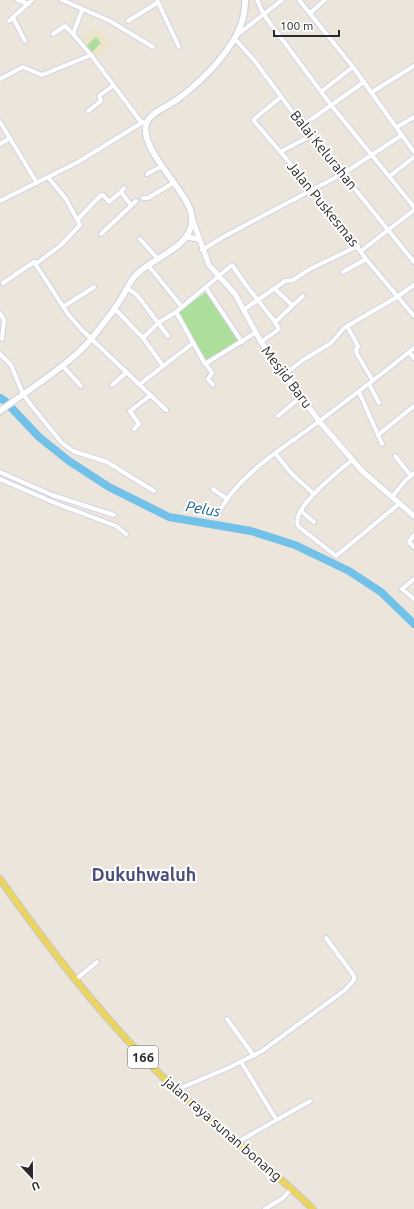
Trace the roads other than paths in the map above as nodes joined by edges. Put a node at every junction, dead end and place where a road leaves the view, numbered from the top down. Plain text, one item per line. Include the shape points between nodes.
1 (18, 0) edge
2 (32, 0) edge
3 (62, 0) edge
4 (245, 0) edge
5 (257, 0) edge
6 (282, 0) edge
7 (299, 0) edge
8 (325, 0) edge
9 (157, 1) edge
10 (29, 4) junction
11 (82, 10) junction
12 (310, 13) junction
13 (264, 15) junction
14 (128, 21) dead end
15 (53, 34) dead end
16 (73, 34) junction
17 (236, 37) junction
18 (25, 41) dead end
19 (153, 47) dead end
20 (179, 47) dead end
21 (91, 55) junction
22 (414, 66) edge
23 (353, 67) junction
24 (0, 79) edge
25 (364, 82) junction
26 (114, 85) junction
27 (322, 91) junction
28 (372, 92) junction
29 (281, 97) junction
30 (332, 105) junction
31 (88, 111) dead end
32 (414, 117) edge
33 (0, 122) edge
34 (144, 122) junction
35 (303, 125) junction
36 (397, 127) junction
37 (312, 134) junction
38 (402, 135) junction
39 (10, 138) junction
40 (0, 144) edge
41 (280, 152) junction
42 (414, 152) edge
43 (372, 154) junction
44 (414, 157) edge
45 (162, 166) junction
46 (344, 173) junction
47 (147, 174) dead end
48 (390, 176) junction
49 (48, 177) junction
50 (37, 183) junction
51 (173, 183) junction
52 (312, 190) junction
53 (143, 198) dead end
54 (136, 201) dead end
55 (0, 202) edge
56 (131, 205) junction
57 (414, 209) edge
58 (192, 218) junction
59 (78, 219) junction
60 (388, 230) junction
61 (101, 234) dead end
62 (186, 237) junction
63 (140, 239) dead end
64 (199, 239) junction
65 (359, 248) junction
66 (202, 250) junction
67 (158, 259) junction
68 (366, 259) junction
69 (34, 262) junction
70 (414, 262) edge
71 (148, 265) junction
72 (343, 272) dead end
73 (219, 277) junction
74 (3, 284) dead end
75 (414, 285) edge
76 (94, 287) dead end
77 (127, 288) junction
78 (206, 288) junction
79 (276, 289) junction
80 (302, 296) dead end
81 (397, 297) junction
82 (259, 300) junction
83 (292, 305) junction
84 (63, 307) junction
85 (182, 307) junction
86 (114, 308) junction
87 (245, 309) junction
88 (176, 312) junction
89 (0, 313) edge
90 (414, 316) edge
91 (275, 322) junction
92 (158, 323) junction
93 (347, 326) junction
94 (255, 333) junction
95 (168, 336) dead end
96 (143, 338) junction
97 (2, 339) dead end
98 (91, 339) junction
99 (242, 342) junction
100 (261, 342) junction
101 (193, 343) junction
102 (414, 348) edge
103 (409, 352) junction
104 (0, 354) edge
105 (414, 358) edge
106 (206, 364) junction
107 (62, 365) junction
108 (163, 366) junction
109 (127, 372) junction
110 (285, 374) junction
111 (373, 381) junction
112 (140, 384) junction
113 (369, 384) junction
114 (112, 385) dead end
115 (213, 385) dead end
116 (81, 386) dead end
117 (27, 391) junction
118 (359, 392) junction
119 (151, 395) junction
120 (302, 396) junction
121 (379, 403) dead end
122 (414, 406) edge
123 (166, 410) dead end
124 (0, 411) edge
125 (278, 416) dead end
126 (319, 421) junction
127 (134, 429) dead end
128 (378, 435) junction
129 (382, 444) dead end
130 (275, 453) junction
131 (395, 456) dead end
132 (352, 460) junction
133 (0, 472) edge
134 (412, 475) edge
135 (0, 479) edge
136 (213, 489) dead end
137 (154, 491) dead end
138 (314, 494) junction
139 (392, 497) junction
140 (227, 499) junction
141 (400, 503) junction
142 (220, 510) dead end
143 (301, 511) junction
144 (114, 515) dead end
145 (414, 516) edge
146 (314, 522) dead end
147 (126, 534) dead end
148 (414, 535) edge
149 (414, 547) edge
150 (414, 579) edge
151 (414, 599) edge
152 (0, 878) edge
153 (326, 938) dead end
154 (97, 962) dead end
155 (74, 980) junction
156 (227, 1018) dead end
157 (254, 1056) junction
158 (241, 1062) junction
159 (176, 1090) junction
160 (310, 1101) dead end
161 (276, 1119) junction
162 (236, 1143) junction
163 (292, 1188) junction
164 (266, 1209) edge
165 (313, 1209) edge

1 - 10 street
2 - 10 street
3 - 11 street
4 - 17 main road via 242,21
5 - 13 street
6 - 13 street
7 - 12 street
8 - 12 street
9 - 14 street
9 - 20 street
10 - 18 street via 11,20
11 - 16 street
11 - 19 street via 110,21
12 - 23 street
13 - 17 street
13 - 27 street
15 - 16 street via 65,26
16 - 21 street
17 - 29 street, Balai Kelurahan
17 - 34 main road via 209,70 186,92
21 - 24 street via 42,75 23,67
21 - 26 street
22 - 28 street
23 - 25 street
23 - 27 street
25 - 28 street
25 - 30 street
26 - 31 street via 99,96 101,101
26 - 34 street
27 - 30 street
28 - 36 street
29 - 35 street, Balai Kelurahan
29 - 41 street, Jalan Puskesmas via 253,120
30 - 35 street
30 - 43 street
32 - 36 street
33 - 39 street
34 - 45 main road via 146,138
34 - 49 street
35 - 37 street, Balai Kelurahan
36 - 38 street
37 - 41 street
37 - 46 street, Balai Kelurahan
38 - 42 street
38 - 43 street
39 - 40 street
39 - 50 street
41 - 52 street, Jalan Puskesmas
43 - 46 street
43 - 48 street
44 - 48 street
45 - 47 street
45 - 51 main road
46 - 52 street
46 - 60 street, Balai Kelurahan
48 - 57 street
49 - 50 street
49 - 59 street
50 - 55 street
51 - 53 street via 148,198
51 - 58 main road via 185,200
52 - 65 street, Jalan Puskesmas
52 - 66 street
54 - 56 street
56 - 59 street via 122,190 109,202 103,195
56 - 61 street
57 - 60 street
58 - 62 main road
58 - 64 street, Mesjid Baru
59 - 69 street via 80,225 61,245 41,260
60 - 65 street
60 - 70 street, Balai Kelurahan
62 - 64 street
62 - 67 main road
63 - 67 street
64 - 66 street, Mesjid Baru
65 - 68 street, Jalan Puskesmas
65 - 79 street via 310,269 293,280 285,281
66 - 73 street, Mesjid Baru via 209,265
67 - 71 main road
68 - 72 street
68 - 81 street, Jalan Puskesmas
69 - 74 street
69 - 84 street
71 - 77 main road via 135,276
71 - 85 street
73 - 78 street
73 - 82 street via 233,265
73 - 87 street, Mesjid Baru
75 - 81 street
76 - 84 street
77 - 86 main road
77 - 92 street via 137,295
78 - 85 street
78 - 99 street
79 - 82 street
79 - 83 street
80 - 83 street
81 - 90 street, Jalan Puskesmas
81 - 93 street
82 - 87 street
82 - 91 street
83 - 91 street
84 - 98 street
85 - 88 street
86 - 96 street
86 - 98 main road
87 - 94 street, Mesjid Baru
88 - 92 street
88 - 101 street
89 - 97 street via 4,320
91 - 100 street via 279,328
92 - 95 street
92 - 96 street
93 - 110 street via 332,343 302,360
93 - 111 street via 358,346 357,354
94 - 99 street
94 - 100 street, Mesjid Baru
96 - 108 street
98 - 107 main road
98 - 109 street
99 - 106 street
100 - 110 street, Mesjid Baru
101 - 106 street
101 - 108 street
102 - 103 street
103 - 105 street
103 - 111 street
104 - 117 street
106 - 115 street via 212,373 208,379
107 - 116 street
107 - 117 main road
108 - 112 street
109 - 112 street
109 - 114 street
110 - 120 street, Mesjid Baru
111 - 113 street
112 - 119 street
113 - 118 street
113 - 121 street
117 - 124 main road
117 - 137 street via 42,420 68,448 107,462
118 - 126 street
118 - 128 street
119 - 123 street
119 - 127 street via 130,411 139,424
120 - 125 street
120 - 126 street, Mesjid Baru
122 - 128 street
126 - 130 street
126 - 132 street, Mesjid Baru
128 - 129 street
130 - 138 street via 292,474
130 - 140 street via 240,482
131 - 134 street
132 - 138 street
132 - 139 street, Mesjid Baru
133 - 144 street via 58,497
134 - 139 street
135 - 147 street via 116,526
136 - 140 street
138 - 143 street
139 - 141 street, Mesjid Baru
140 - 142 street
141 - 143 street via 336,556 299,527 296,520
141 - 145 street, Mesjid Baru
143 - 146 street
148 - 149 street via 409,541
150 - 151 street via 402,588 403,592
152 - 155 main road, jalan raya sunan bonang / 166
153 - 157 street via 354,975 354,980 345,990
154 - 155 street
155 - 159 main road, jalan raya sunan bonang / 166
156 - 157 street
157 - 158 street
158 - 159 street
158 - 161 street
159 - 162 main road, jalan raya sunan bonang / 166
160 - 161 street
161 - 162 street
162 - 163 main road, jalan raya sunan bonang / 166
163 - 164 street via 283,1198
163 - 165 main road, jalan raya sunan bonang / 166

